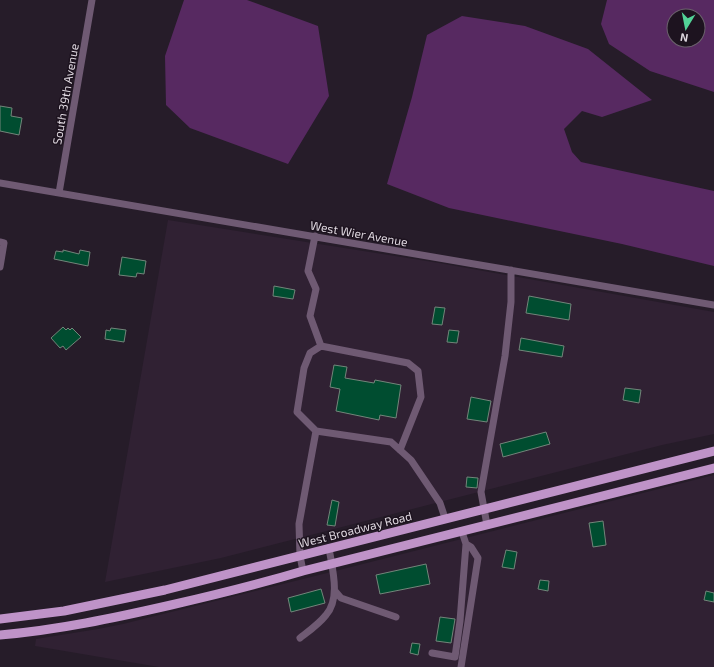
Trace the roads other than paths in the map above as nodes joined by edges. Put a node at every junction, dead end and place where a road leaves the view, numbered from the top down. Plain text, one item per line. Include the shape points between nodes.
1 (92, 0) edge
2 (0, 183) edge
3 (59, 193) junction
4 (315, 236) junction
5 (2, 243) edge
6 (0, 267) edge
7 (511, 270) junction
8 (714, 305) edge
9 (321, 346) junction
10 (316, 431) junction
11 (400, 450) junction
12 (714, 451) edge
13 (664, 463) junction
14 (714, 468) edge
15 (667, 479) junction
16 (484, 509) junction
17 (445, 518) junction
18 (487, 525) junction
19 (462, 532) junction
20 (466, 544) junction
21 (329, 548) junction
22 (300, 556) junction
23 (332, 565) junction
24 (303, 571) junction
25 (335, 591) junction
26 (115, 601) junction
27 (118, 617) junction
28 (396, 617) dead end
29 (0, 620) edge
30 (0, 635) edge
31 (300, 638) dead end
32 (432, 654) dead end
33 (461, 667) edge

1 - 3 street, South 39th Avenue
2 - 3 street, West Wier Avenue
3 - 4 street, West Wier Avenue
4 - 7 street, West Wier Avenue
4 - 9 street via 308,270 316,289 310,316
5 - 6 street
7 - 8 street, West Wier Avenue
7 - 16 street via 511,302 505,356 481,492
9 - 10 street via 310,353 304,368 297,412
9 - 11 street via 408,363 418,371 421,397
10 - 11 street via 391,442
10 - 22 street via 299,524
11 - 17 street via 412,460 440,503
12 - 13 main road, West Broadway Road
13 - 15 main road
13 - 16 main road, West Broadway Road
14 - 15 main road
15 - 18 main road
16 - 17 main road, West Broadway Road
16 - 18 street
17 - 21 main road, West Broadway Road
18 - 19 main road
19 - 20 street
19 - 23 main road
20 - 32 street via 455,657
20 - 33 street via 478,558
21 - 22 main road, West Broadway Road
21 - 23 street
22 - 24 street
22 - 26 main road, West Broadway Road
23 - 24 main road
23 - 25 street
24 - 27 main road via 249,587
25 - 28 street via 341,598
25 - 31 street via 333,604 327,615
26 - 27 main road
26 - 29 main road, West Broadway Road via 39,616
27 - 30 main road via 53,629

